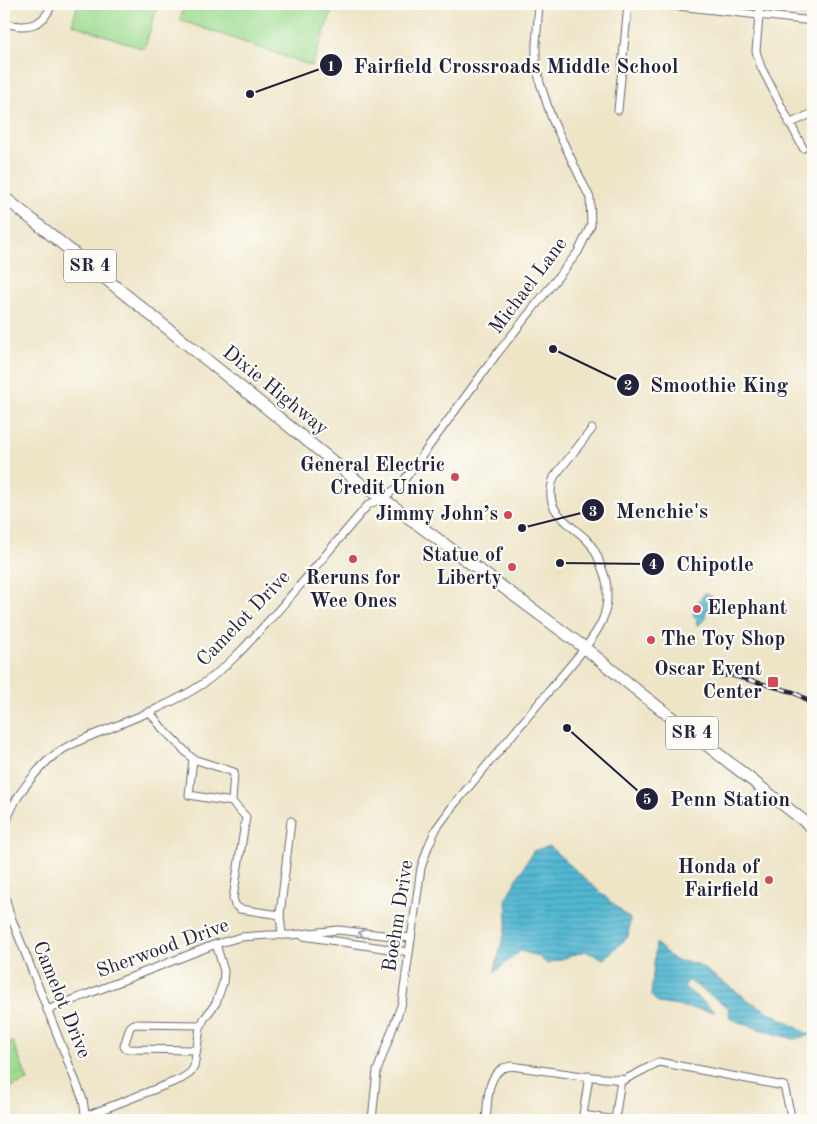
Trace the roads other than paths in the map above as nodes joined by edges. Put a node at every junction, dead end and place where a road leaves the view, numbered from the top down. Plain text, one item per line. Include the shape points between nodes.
1 (52, 4) edge
2 (539, 4) edge
3 (628, 4) edge
4 (660, 4) edge
5 (760, 4) edge
6 (759, 14) junction
7 (813, 21) edge
8 (4, 22) edge
9 (618, 110) dead end
10 (813, 113) edge
11 (789, 124) junction
12 (803, 148) dead end
13 (4, 197) edge
14 (592, 429) dead end
15 (382, 498) junction
16 (585, 648) junction
17 (150, 712) junction
18 (193, 759) junction
19 (232, 802) junction
20 (291, 820) dead end
21 (813, 828) edge
22 (4, 834) edge
23 (4, 891) edge
24 (280, 915) junction
25 (282, 935) junction
26 (292, 935) junction
27 (411, 938) junction
28 (216, 944) junction
29 (409, 952) junction
30 (47, 1010) junction
31 (201, 1025) junction
32 (196, 1050) junction
33 (589, 1076) junction
34 (621, 1079) junction
35 (86, 1118) edge
36 (372, 1120) edge
37 (486, 1120) edge
38 (792, 1120) edge

1 - 8 street via 38,22 26,26
2 - 15 street, Michael Lane via 536,62 540,83 552,119 590,198 591,225 578,252 496,355 399,487
3 - 9 street
4 - 6 street
5 - 6 street
6 - 7 street
6 - 11 street via 756,52
10 - 11 street
11 - 12 street
13 - 15 main road, Dixie Highway / SR 4
14 - 16 street, Boehm Drive via 550,487 558,515 594,549 606,581 605,616
15 - 16 main road, Dixie Highway / SR 4
15 - 17 street, Camelot Drive via 368,505 290,598 224,668 185,695
16 - 21 main road, Dixie Highway / SR 4
16 - 27 street, Boehm Drive via 436,829 421,868
17 - 18 street
17 - 22 street, Camelot Drive via 55,754 18,798
18 - 19 street via 234,772
18 - 19 street via 189,795
19 - 24 street via 246,817 233,898 235,905 240,909
20 - 24 street
23 - 30 street, Camelot Drive
24 - 25 street
25 - 26 street, Sherwood Drive
25 - 28 street, Sherwood Drive via 241,937
27 -> 26 street, Sherwood Drive via 338,930
26 - 29 street, Sherwood Drive
27 - 29 street, Boehm Drive
28 - 30 street, Sherwood Drive
28 - 31 street via 224,972 223,983 216,1003
29 - 36 street, Boehm Drive via 402,1003 377,1070
30 - 35 street, Camelot Drive via 83,1100
31 - 32 street
31 - 32 street via 134,1024 124,1046 129,1049
32 - 35 street via 190,1074
33 - 34 street
33 - 34 street via 583,1115 615,1120
33 - 37 street via 512,1066 504,1068 491,1083
34 - 38 street via 659,1062 784,1086

